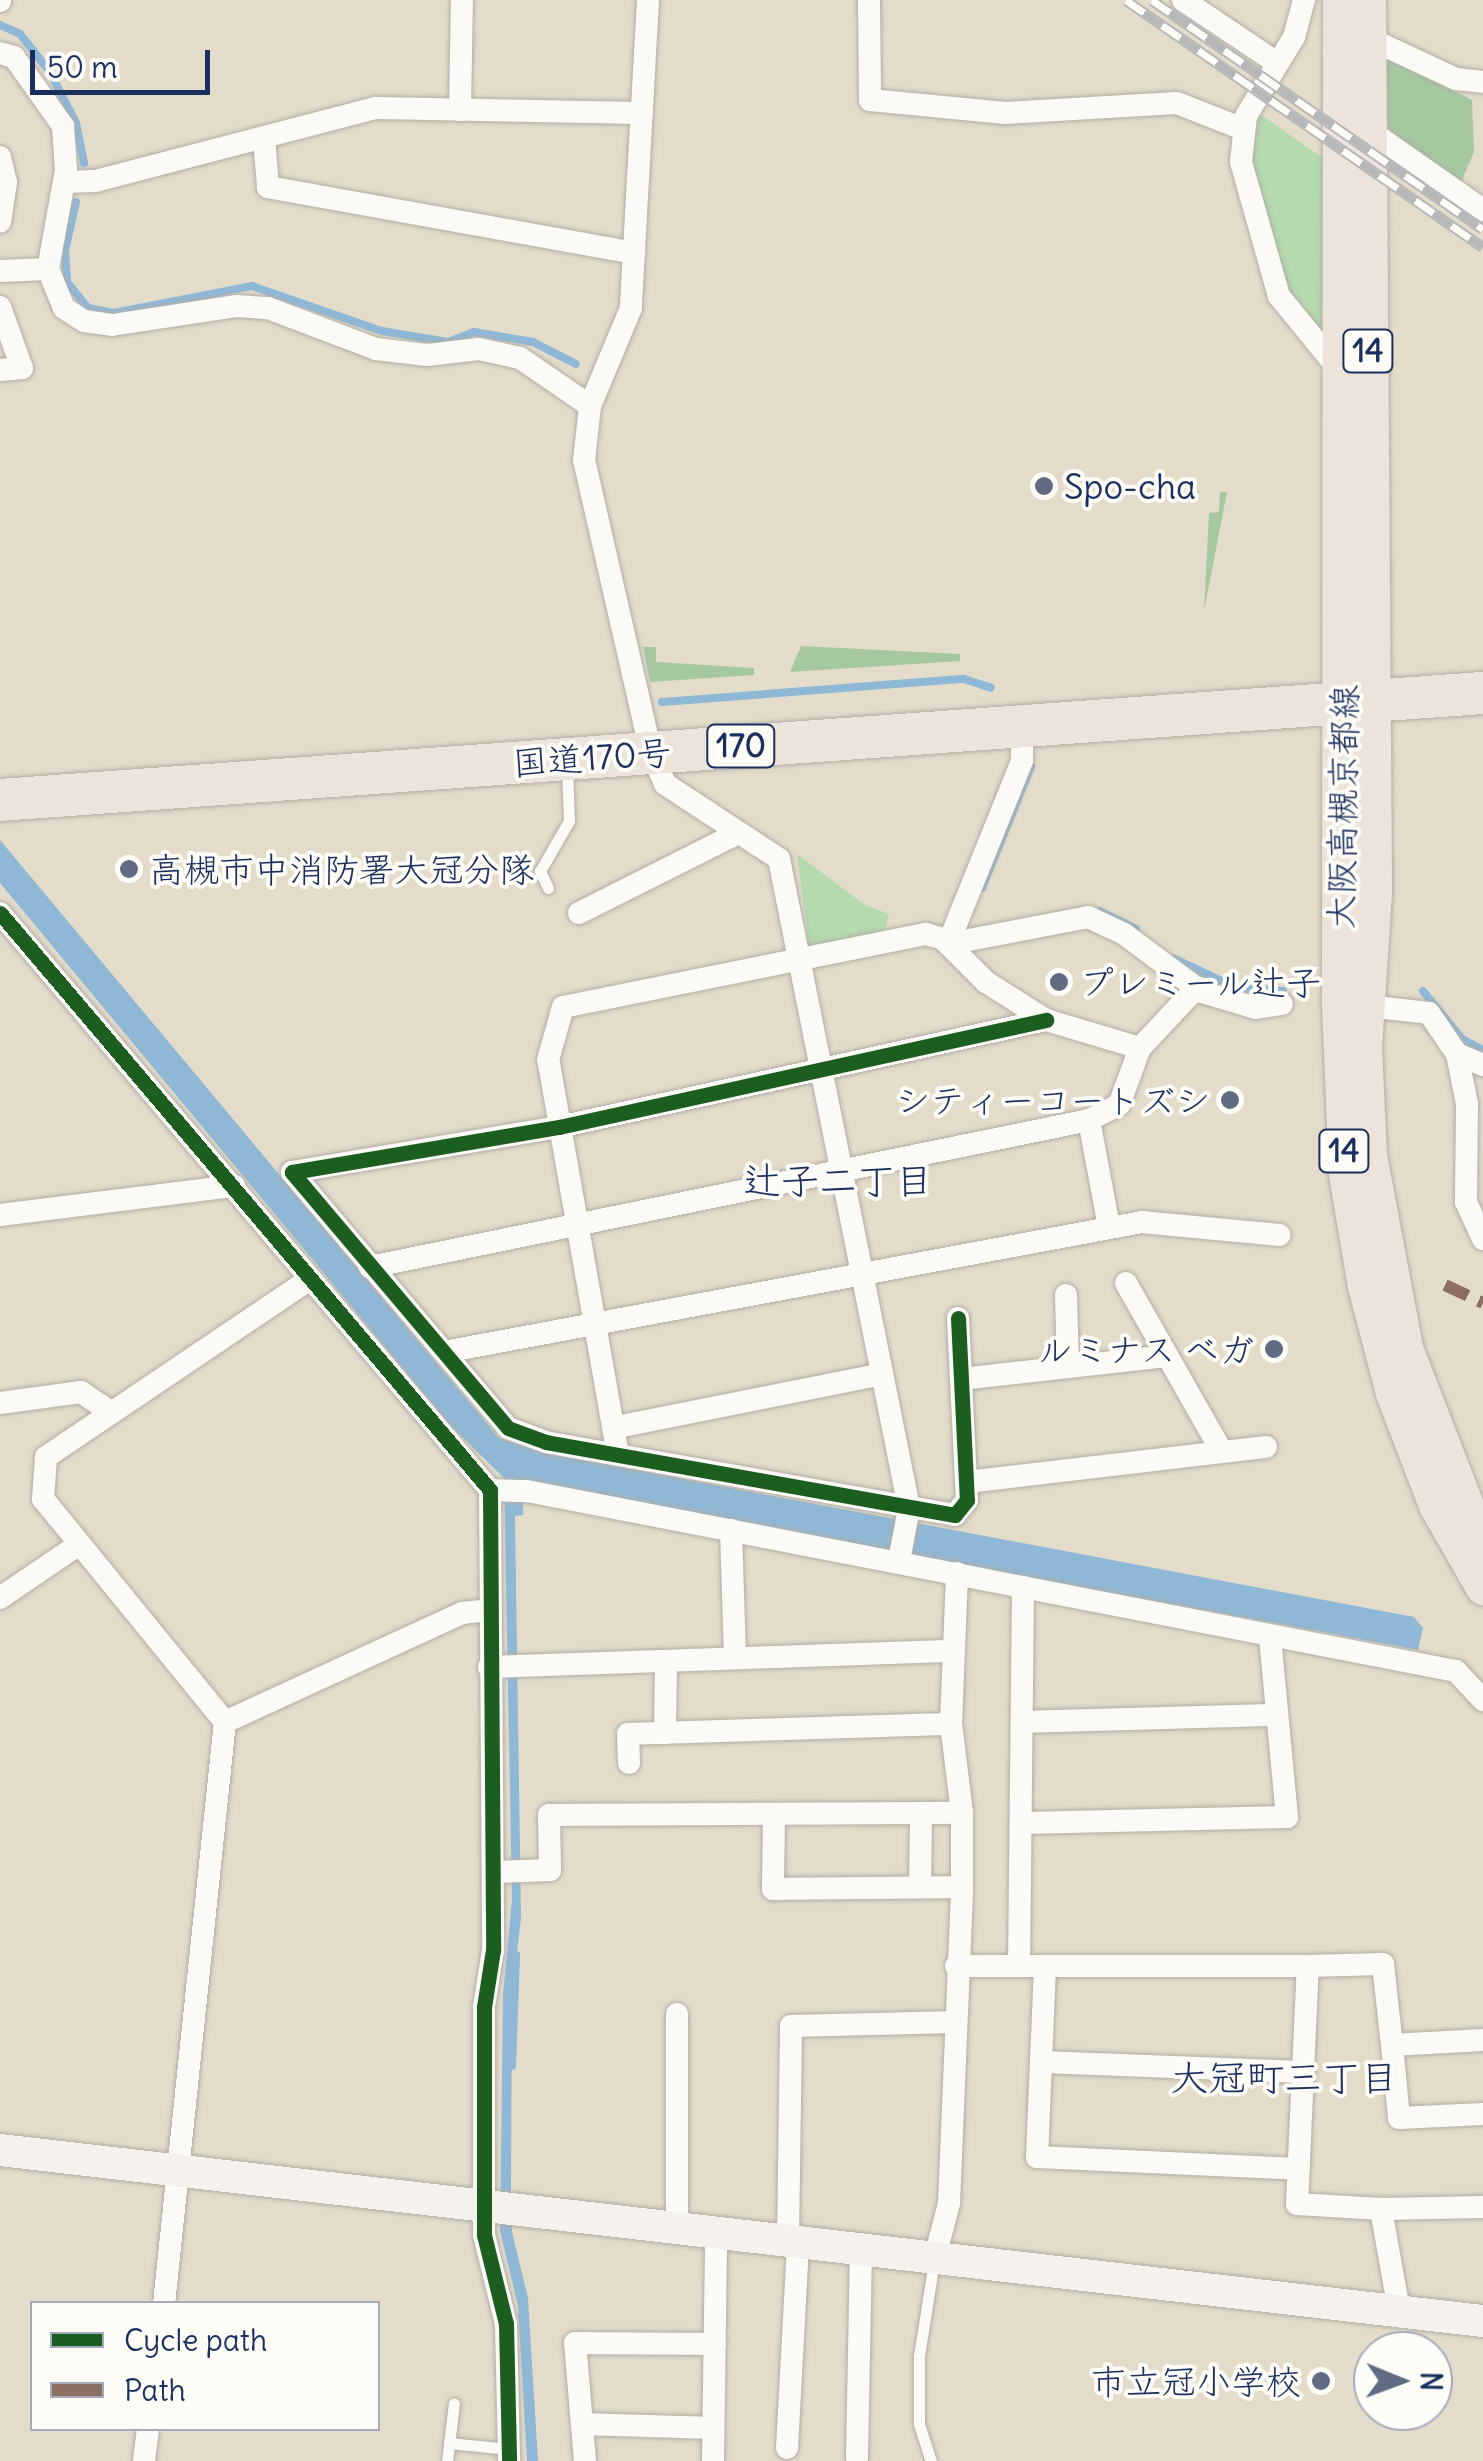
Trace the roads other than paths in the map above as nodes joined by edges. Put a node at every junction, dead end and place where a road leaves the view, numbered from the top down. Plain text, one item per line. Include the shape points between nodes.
1 (462, 0) edge
2 (648, 0) edge
3 (870, 0) edge
4 (1182, 0) edge
5 (1304, 0) edge
6 (1340, 0) edge
7 (1368, 0) edge
8 (1368, 38) junction
9 (0, 52) edge
10 (1277, 63) junction
11 (1483, 82) edge
12 (460, 110) junction
13 (642, 114) junction
14 (1243, 128) junction
15 (1366, 128) junction
16 (264, 138) junction
17 (0, 157) edge
18 (3, 182) edge
19 (64, 182) junction
20 (1483, 210) edge
21 (0, 222) edge
22 (634, 253) junction
23 (48, 269) junction
24 (0, 272) edge
25 (0, 306) edge
26 (0, 370) edge
27 (1341, 372) junction
28 (590, 406) junction
29 (1483, 693) edge
30 (1359, 703) junction
31 (1023, 726) junction
32 (651, 752) junction
33 (567, 758) junction
34 (0, 800) edge
35 (734, 835) junction
36 (548, 888) dead end
37 (0, 912) edge
38 (579, 914) dead end
39 (948, 944) junction
40 (800, 956) junction
41 (1196, 987) junction
42 (1282, 1004) dead end
43 (1367, 1006) junction
44 (1046, 1020) junction
45 (1140, 1048) junction
46 (1457, 1054) junction
47 (1483, 1065) edge
48 (824, 1068) junction
49 (1088, 1120) junction
50 (559, 1126) junction
51 (844, 1170) junction
52 (234, 1186) junction
53 (0, 1215) edge
54 (578, 1226) junction
55 (1109, 1227) junction
56 (1279, 1234) dead end
57 (1483, 1239) edge
58 (370, 1267) junction
59 (863, 1272) junction
60 (310, 1279) junction
61 (1126, 1284) dead end
62 (1066, 1295) dead end
63 (958, 1318) dead end
64 (597, 1328) junction
65 (444, 1352) junction
66 (1167, 1356) junction
67 (1068, 1367) junction
68 (882, 1374) junction
69 (961, 1379) junction
70 (0, 1402) edge
71 (111, 1412) junction
72 (617, 1426) junction
73 (1266, 1447) dead end
74 (1222, 1452) junction
75 (618, 1454) junction
76 (966, 1482) junction
77 (496, 1490) junction
78 (909, 1513) junction
79 (731, 1530) junction
80 (78, 1545) junction
81 (1483, 1547) edge
82 (900, 1558) junction
83 (957, 1573) junction
84 (1023, 1587) junction
85 (1483, 1587) edge
86 (0, 1598) edge
87 (488, 1610) junction
88 (1270, 1638) junction
89 (954, 1651) junction
90 (734, 1658) junction
91 (666, 1661) junction
92 (504, 1666) junction
93 (1483, 1700) edge
94 (1277, 1715) junction
95 (225, 1722) junction
96 (1022, 1722) junction
97 (951, 1724) junction
98 (666, 1732) junction
99 (629, 1762) dead end
100 (920, 1813) junction
101 (962, 1813) junction
102 (774, 1816) junction
103 (1023, 1823) junction
104 (494, 1872) junction
105 (920, 1887) junction
106 (962, 1887) junction
107 (956, 1966) junction
108 (1019, 1966) junction
109 (1045, 1966) junction
110 (1308, 1966) junction
111 (677, 2014) dead end
112 (956, 2022) junction
113 (1483, 2040) edge
114 (1392, 2045) junction
115 (1040, 2062) junction
116 (1304, 2072) junction
117 (1483, 2114) edge
118 (0, 2150) edge
119 (1299, 2168) junction
120 (175, 2171) junction
121 (1483, 2207) edge
122 (1382, 2209) junction
123 (499, 2210) junction
124 (677, 2230) junction
125 (716, 2235) junction
126 (793, 2244) junction
127 (860, 2252) junction
128 (934, 2260) junction
129 (164, 2301) edge
130 (1400, 2316) junction
131 (1483, 2322) edge
132 (714, 2344) junction
133 (454, 2404) dead end
134 (582, 2424) junction
135 (713, 2428) junction
136 (148, 2431) edge
137 (449, 2443) junction
138 (787, 2448) dead end
139 (509, 2455) edge
140 (857, 2457) dead end
141 (144, 2461) edge
142 (447, 2461) edge
143 (585, 2461) edge
144 (713, 2461) edge
145 (931, 2461) edge

1 - 12 street
2 - 13 street
3 - 14 street via 870,100 1005,113 1177,103
4 - 10 street
5 - 10 street via 1294,37
6 - 27 main road, 大阪高槻京都線 / 14
7 - 8 main road, 大阪高槻京都線 / 14
8 - 11 street via 1456,79
8 - 15 main road, 大阪高槻京都線 / 14
9 - 19 street via 14,57 63,126
10 - 14 street
12 - 13 street
12 - 16 street via 376,108
13 - 22 street
14 - 27 street via 1243,173 1279,296
15 - 20 street
15 - 30 main road, 大阪高槻京都線 / 14
16 - 19 street via 95,181
16 - 22 street via 268,186
17 - 18 street
18 - 21 street
19 - 23 street
22 - 28 street via 631,308
23 - 24 street
23 - 28 street via 64,308 84,322 268,308 376,348 427,355 480,349 520,358
25 - 26 street via 22,368
27 - 30 main road, 大阪高槻京都線 / 14
28 - 32 street via 584,460
29 - 30 highway, 国道170号 / 170
30 - 31 highway, 国道170号 / 170
30 - 43 main road, 大阪高槻京都線 / 14
30 - 85 main road, 大阪高槻京都線 / 14 via 1340,1090 1354,1230 1378,1343 1414,1452
31 - 32 highway, 国道170号 / 170
31 - 39 street via 1022,761
32 - 33 highway, 国道170号 / 170
32 - 35 street via 665,784
33 - 34 highway, 国道170号 / 170
33 - 36 lane via 569,820 540,871
35 - 38 street
35 - 40 street via 779,860
37 - 52 street
39 - 40 street via 926,934
39 - 41 street via 1088,917 1124,934
39 - 44 street via 986,982
40 - 48 street
40 - 50 street via 563,1007 548,1060
41 - 42 street via 1256,1008
41 - 45 street
43 - 46 street via 1430,1013
43 - 81 main road, 大阪高槻京都線 / 14 via 1367,1136 1388,1280 1430,1423
44 - 45 street
44 - 48 street
45 - 49 street via 1119,1105
46 - 47 street
46 - 57 street via 1468,1114 1466,1202
48 - 50 street
48 - 51 street
49 - 51 street
49 - 55 street
50 - 54 street
50 - 58 street via 292,1172
51 - 54 street
51 - 59 street
52 - 53 street
52 - 60 street
54 - 58 street
54 - 64 street
55 - 56 street via 1142,1222
55 - 59 street
58 - 65 street
59 - 64 street
59 - 68 street
60 - 71 street
60 - 77 street
61 - 66 street
62 - 67 street
63 - 69 street
64 - 65 street
64 - 72 street
65 - 75 street via 508,1428
66 - 67 street
66 - 74 street
67 - 69 street
68 - 72 street
68 - 78 street
69 - 76 street
70 - 71 street via 81,1392
71 - 80 street via 46,1457 43,1499
72 - 75 street
73 - 74 street
74 - 76 street
75 - 78 street
76 - 78 street via 960,1513
77 - 79 street
77 - 87 street
78 - 82 street
79 - 82 street
79 - 90 street
80 - 86 street
80 - 95 street
82 - 83 street
83 - 84 street
83 - 89 street
84 - 88 street
84 - 96 street
87 - 92 street
87 - 95 street via 462,1612
88 - 93 street via 1456,1672
88 - 94 street
89 - 90 street
89 - 97 street
90 - 91 street
91 - 92 street
91 - 98 street
92 - 104 street
94 - 96 street
94 - 103 street via 1286,1817
95 - 120 street
96 - 103 street
97 - 98 street
97 - 101 street
98 - 99 street via 628,1734
100 - 101 street
100 - 102 street
100 - 105 street
101 - 106 street
102 - 104 street via 549,1815 550,1870
102 - 105 street via 773,1889
103 - 108 street
104 - 123 street via 484,2007
105 - 106 street
106 - 107 street
107 - 108 street
107 - 112 street
108 - 109 street
109 - 110 street
109 - 115 street
110 - 114 street via 1383,1964
110 - 116 street
111 - 124 street
112 - 126 street via 791,2026
112 - 128 street via 949,2202
113 - 114 street
114 - 117 street via 1399,2118
115 - 116 street
115 - 119 street via 1036,2157
116 - 119 street
118 - 120 street
119 - 122 street via 1298,2204
120 - 123 street
120 - 129 street
121 - 122 street
122 - 130 street
123 - 124 street
123 - 139 street
124 - 125 street
125 - 126 street
125 - 132 street
126 - 127 street
126 - 138 street
127 - 128 street
127 - 140 street
128 - 130 street
128 - 145 lane via 918,2356 919,2424
130 - 131 street
132 - 134 street via 575,2343
132 - 135 street
133 - 137 lane
134 - 135 street
134 - 143 street
135 - 144 street
136 - 141 street
137 - 139 lane
137 - 142 lane

